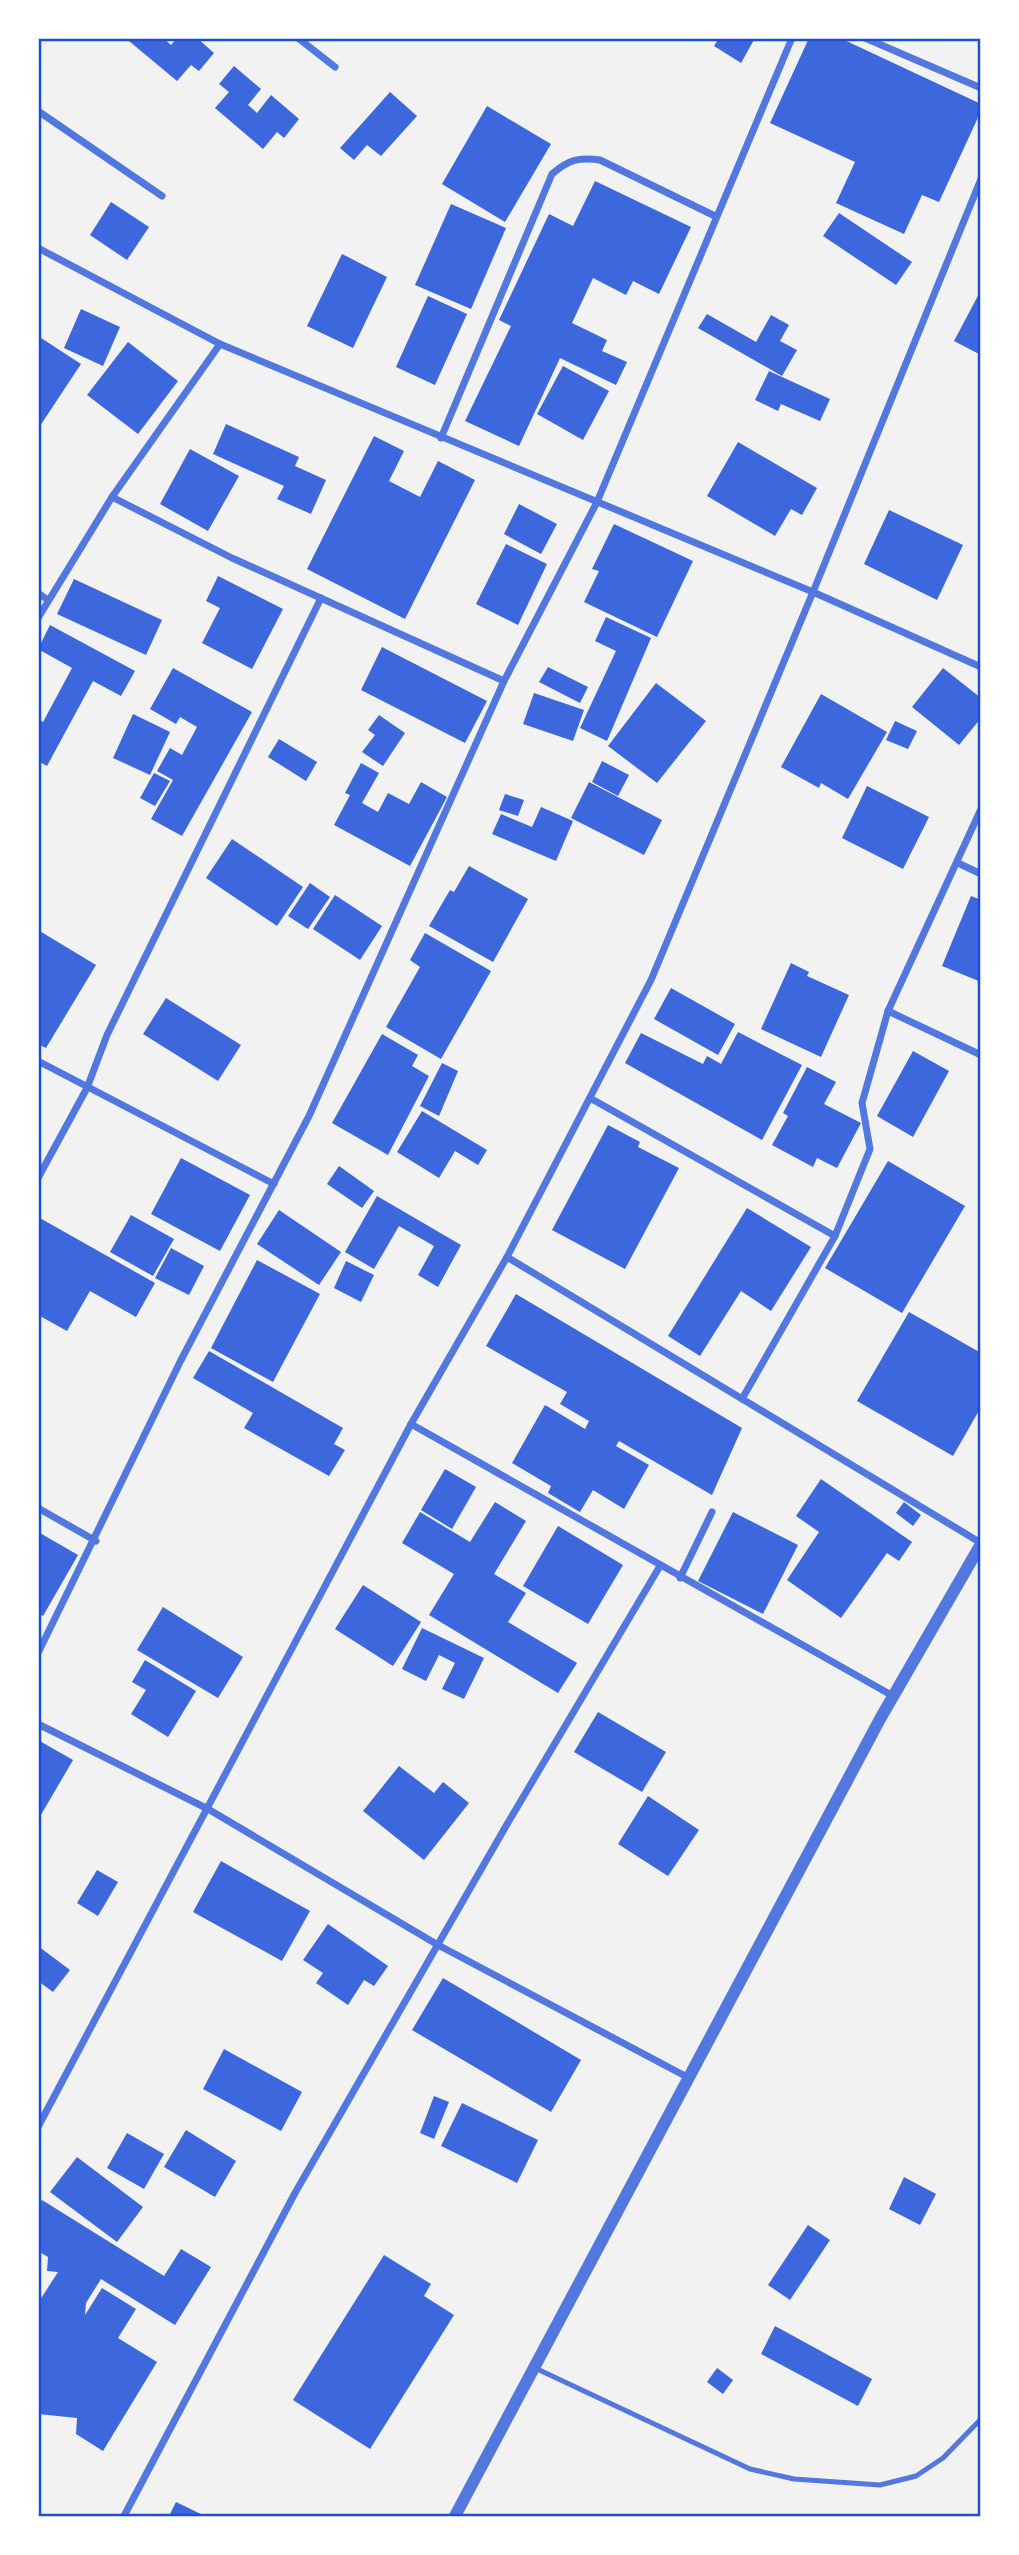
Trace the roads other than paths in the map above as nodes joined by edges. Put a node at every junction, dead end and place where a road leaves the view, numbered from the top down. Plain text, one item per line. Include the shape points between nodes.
1 (298, 38) edge
2 (792, 38) edge
3 (865, 38) edge
4 (335, 67) dead end
5 (981, 88) edge
6 (38, 111) edge
7 (981, 179) edge
8 (162, 196) dead end
9 (715, 216) junction
10 (38, 248) edge
11 (220, 344) junction
12 (442, 438) junction
13 (112, 497) junction
14 (597, 502) junction
15 (813, 592) junction
16 (38, 593) edge
17 (321, 598) junction
18 (48, 600) junction
19 (38, 618) edge
20 (981, 667) edge
21 (504, 681) junction
22 (981, 809) edge
23 (958, 863) junction
24 (981, 874) edge
25 (888, 1011) junction
26 (981, 1055) edge
27 (38, 1061) edge
28 (88, 1088) junction
29 (590, 1098) junction
30 (38, 1178) edge
31 (274, 1184) junction
32 (835, 1236) junction
33 (507, 1257) junction
34 (742, 1399) junction
35 (411, 1424) junction
36 (38, 1508) edge
37 (712, 1513) dead end
38 (96, 1541) junction
39 (981, 1543) edge
40 (660, 1566) junction
41 (680, 1578) junction
42 (38, 1653) edge
43 (893, 1696) junction
44 (38, 1724) edge
45 (208, 1809) junction
46 (438, 1945) junction
47 (690, 2078) junction
48 (38, 2127) edge
49 (535, 2368) junction
50 (981, 2419) edge
51 (124, 2516) edge
52 (455, 2516) edge

1 - 4 street
2 - 9 street
3 - 5 street
6 - 8 street
7 - 15 street
9 - 12 street via 600,160 582,157 566,162 552,174
9 - 14 street
10 - 11 street
11 - 12 street
11 - 13 street
12 - 14 street
13 - 17 street
13 - 18 street
14 - 15 street
14 - 21 street
15 - 20 street
15 - 29 street via 651,980
16 - 18 street
17 - 21 street
17 - 28 street via 107,1035
18 - 19 street
21 - 31 street via 309,1116
22 - 23 street
23 - 24 street
23 - 25 street
25 - 26 street
25 - 32 street via 862,1103 870,1149
27 - 28 street
28 - 30 street
28 - 31 street
29 - 32 street
29 - 33 street
31 - 38 street via 181,1360
32 - 34 street
33 - 34 street
33 - 35 street
34 - 39 street
35 - 40 street
35 - 45 street
36 - 38 street
37 - 41 street
38 - 42 street
39 - 43 street
40 - 41 street
40 - 46 street
41 - 43 street
43 - 47 street
44 - 45 street
45 - 46 street
45 - 48 street
46 - 47 street
46 - 51 street via 295,2193
47 - 49 street
49 - 50 lane via 750,2469 794,2479 880,2485 916,2476 943,2458
49 - 52 street

